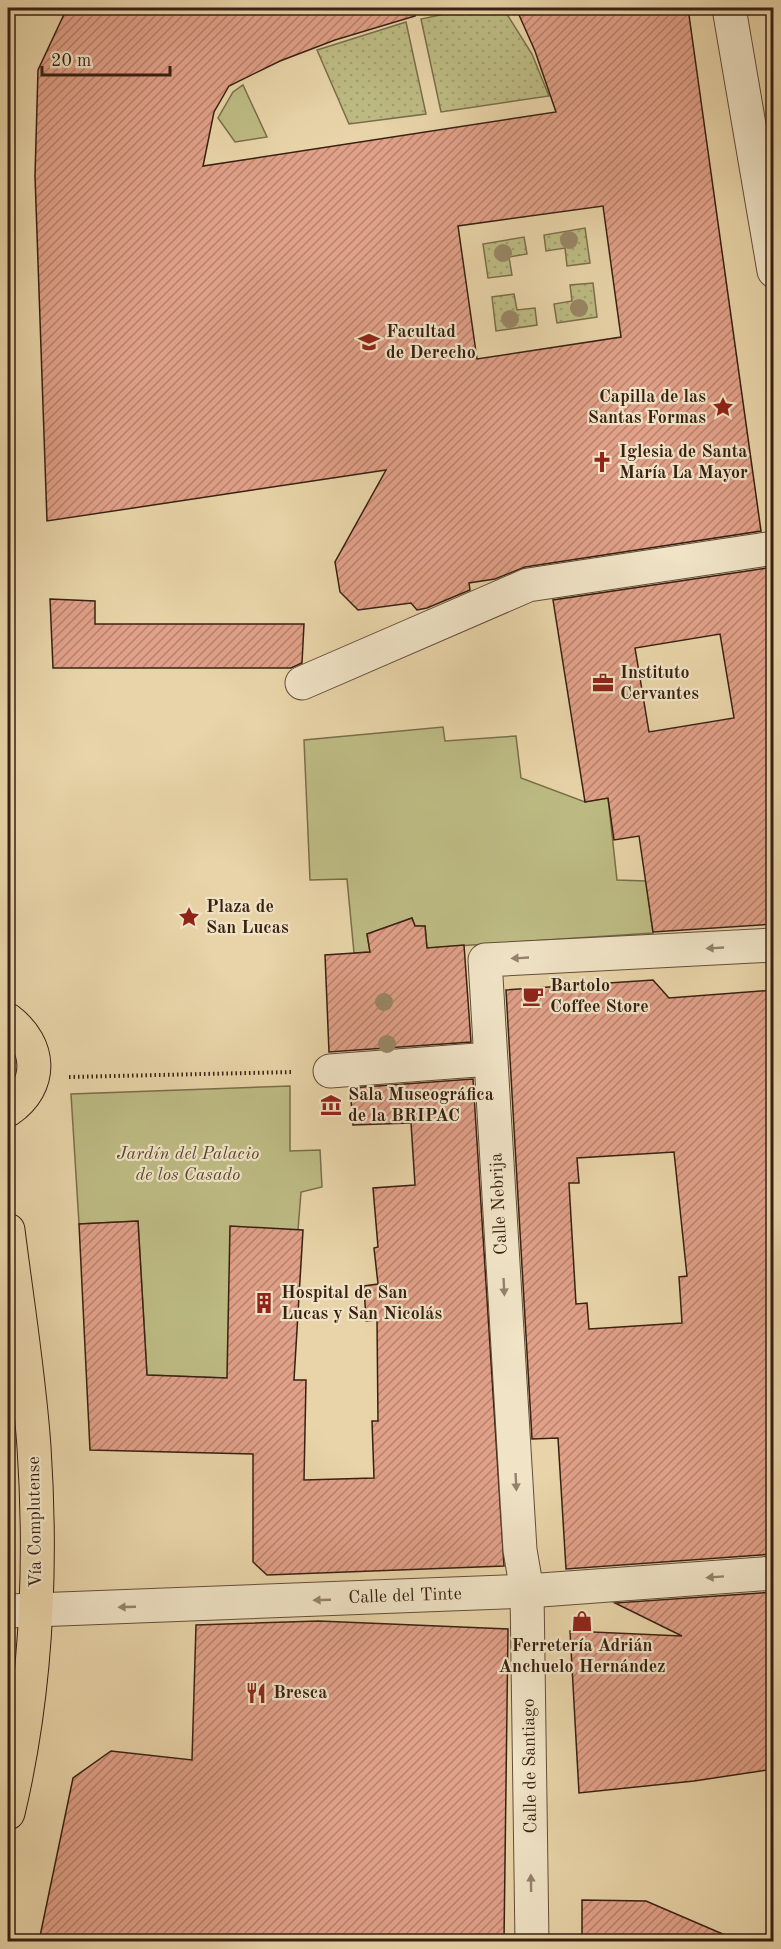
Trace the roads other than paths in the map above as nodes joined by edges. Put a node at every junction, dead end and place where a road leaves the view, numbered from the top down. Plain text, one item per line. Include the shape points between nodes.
1 (729, 8) edge
2 (774, 271) edge
3 (774, 548) edge
4 (302, 683) dead end
5 (774, 945) edge
6 (8, 1020) edge
7 (490, 1059) junction
8 (330, 1071) road end
9 (8, 1110) edge
10 (8, 1230) edge
11 (774, 1573) edge
12 (527, 1591) junction
13 (22, 1611) edge
14 (8, 1813) edge
15 (532, 1941) edge

1 - 2 street
3 - 4 street via 528,585
5 -> 7 street, Calle Nebrija via 485,960
6 - 9 main road via 21,1030 34,1063 32,1081 23,1098
7 - 8 street
7 -> 12 street, Calle Nebrija via 520,1550
10 - 13 main road, Vía Complutense via 34,1449
11 -> 12 street, Calle del Tinte
12 -> 13 street, Calle del Tinte
15 -> 12 street, Calle de Santiago
13 - 14 main road, Vía Complutense via 21,1759

